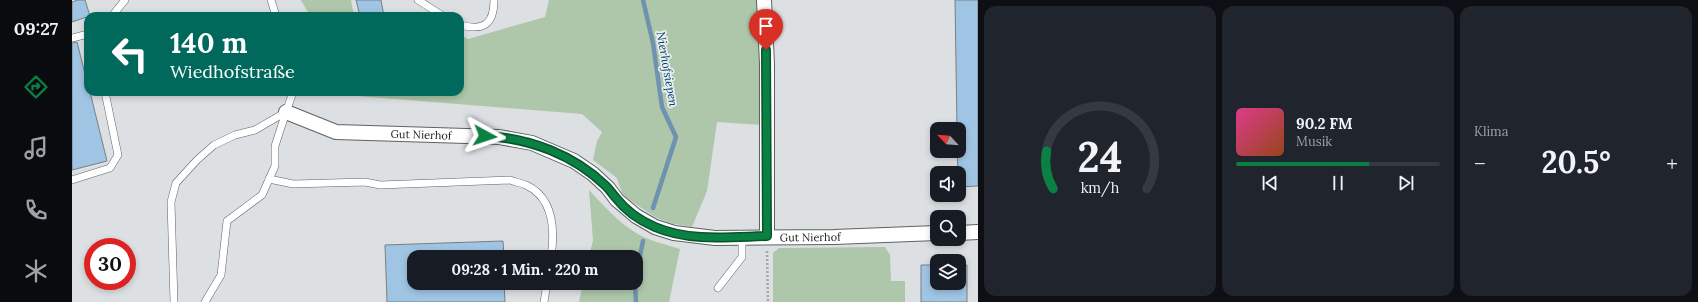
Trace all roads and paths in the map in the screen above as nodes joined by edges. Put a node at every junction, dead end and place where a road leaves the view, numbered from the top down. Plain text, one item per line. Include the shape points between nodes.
1 (126, 0) edge
2 (271, 0) edge
3 (418, 0) edge
4 (494, 0) edge
5 (764, 0) edge
6 (116, 12) edge
7 (275, 12) edge
8 (437, 12) edge
9 (464, 26) edge
10 (84, 35) edge
11 (72, 38) edge
12 (106, 96) edge
13 (292, 96) edge
14 (286, 112) junction
15 (269, 179) junction
16 (72, 180) edge
17 (978, 232) edge
18 (930, 233) edge
19 (966, 233) edge
20 (767, 236) junction
21 (742, 237) junction
22 (551, 250) edge
23 (718, 288) dead end
24 (546, 290) edge
25 (174, 302) edge
26 (205, 302) edge
27 (544, 302) edge
28 (768, 302) edge

1 - 6 lane
2 - 7 lane
3 - 8 lane
4 - 9 lane via 492,15 488,22 477,28
5 - 20 street via 767,64
10 - 11 lane
12 - 16 lane via 118,155 110,168
13 - 14 lane
14 - 15 lane via 276,146 275,166
14 - 21 street, Gut Nierhof via 336,132 499,137 532,143 574,161 603,183 617,200 636,216 655,227 674,234 696,237
14 - 25 lane via 255,130 235,134 214,145 176,183 170,202
15 - 22 lane via 292,184 365,182 380,185 510,180 526,185 540,195 549,207
15 - 26 lane via 262,195 227,221 221,274
17 - 19 street
18 - 20 street, Gut Nierhof via 834,237
20 - 21 street, Gut Nierhof
20 - 28 path
21 - 23 lane via 742,257
24 - 27 lane

